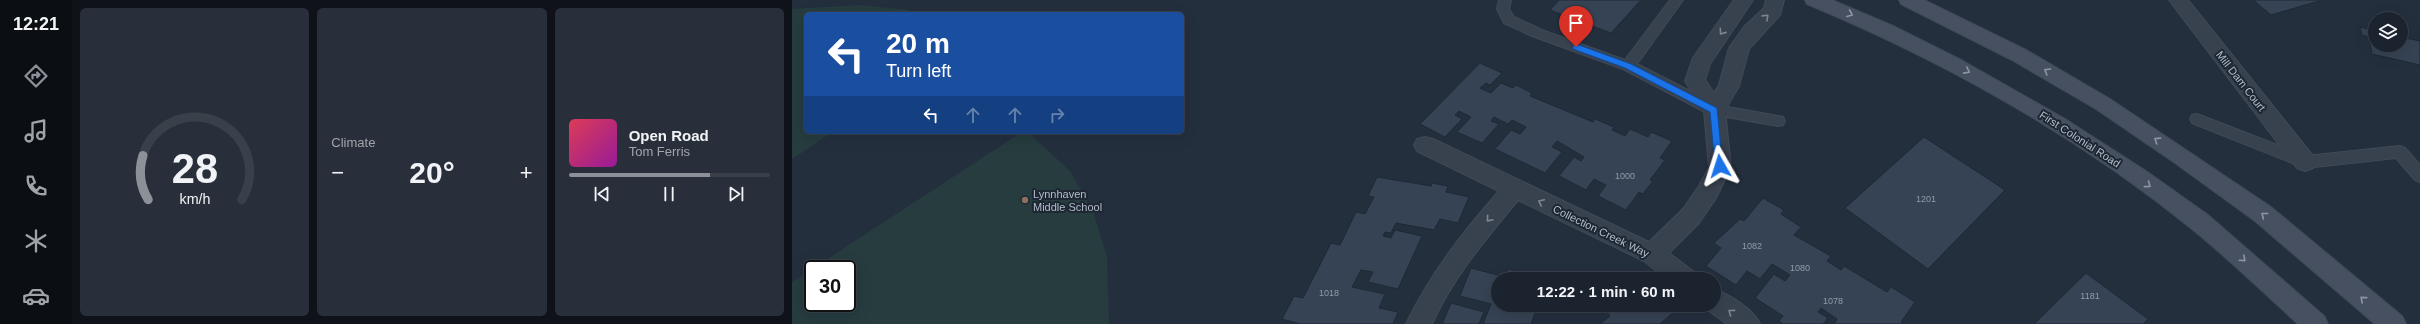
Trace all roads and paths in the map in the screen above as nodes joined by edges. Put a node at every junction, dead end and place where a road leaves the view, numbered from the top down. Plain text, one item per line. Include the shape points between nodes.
1 (1505, 0) edge
2 (1677, 0) edge
3 (1744, 0) edge
4 (1775, 0) edge
5 (1814, 0) edge
6 (1908, 0) edge
7 (2178, 0) edge
8 (1628, 66) junction
9 (1714, 110) junction
10 (2197, 119) dead end
11 (1778, 121) dead end
12 (1425, 145) dead end
13 (2304, 162) junction
14 (2420, 176) edge
15 (1514, 189) junction
16 (1652, 254) junction
17 (1676, 272) edge
18 (1721, 305) edge
19 (1420, 324) edge
20 (1747, 324) edge
21 (2315, 324) edge
22 (2393, 324) edge

1 - 8 lane via 1503,9 1510,20 1537,33
2 - 8 lane
3 -> 9 street via 1700,63 1695,81
9 -> 4 street via 1729,86 1739,48 1773,10
5 -> 21 main road, First Colonial Road via 1910,40 1980,77 2048,118 2134,174 2214,233
22 -> 6 main road via 2263,214 2103,104 2019,55
7 - 13 street, Mill Dam Court
8 - 9 lane
9 - 11 lane
9 - 16 street via 1720,166 1708,192 1691,216
10 - 13 lane
12 - 15 street, Collection Creek Way
13 - 14 lane via 2400,152
16 -> 15 street, Collection Creek Way
15 -> 19 street via 1466,244 1431,298
16 - 17 street, Collection Creek Way
20 -> 18 street

